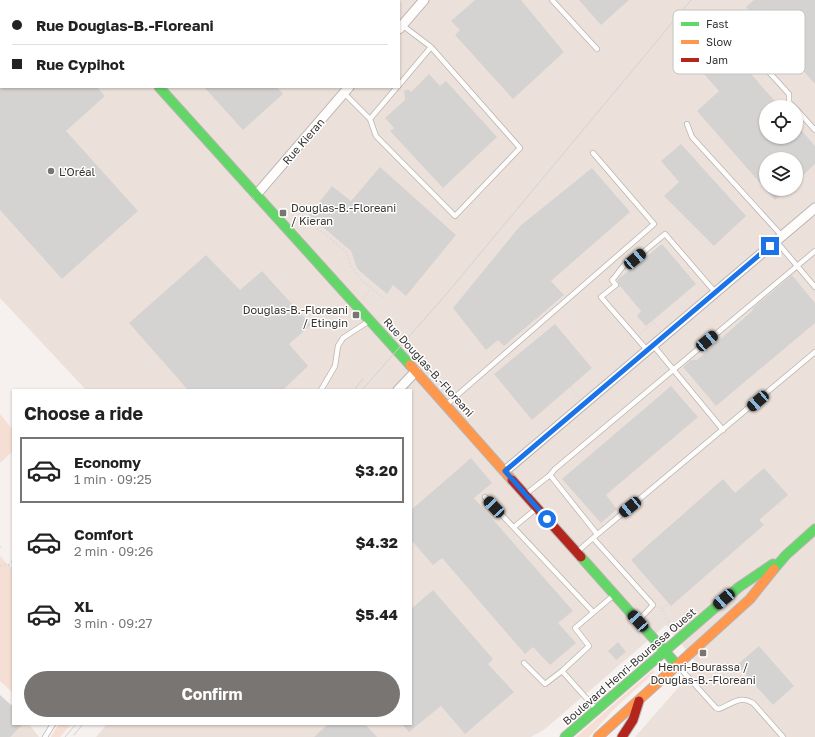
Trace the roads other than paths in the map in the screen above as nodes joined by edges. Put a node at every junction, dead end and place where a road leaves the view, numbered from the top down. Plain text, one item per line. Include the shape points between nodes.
1 (424, 0) edge
2 (552, 0) edge
3 (401, 27) edge
4 (431, 47) junction
5 (597, 50) dead end
6 (771, 74) edge
7 (400, 84) edge
8 (160, 88) edge
9 (396, 88) edge
10 (347, 90) edge
11 (789, 100) edge
12 (803, 117) edge
13 (370, 119) junction
14 (687, 124) dead end
15 (815, 130) edge
16 (594, 152) dead end
17 (256, 196) junction
18 (815, 208) edge
19 (779, 238) junction
20 (815, 250) edge
21 (797, 266) junction
22 (815, 287) edge
23 (715, 292) junction
24 (371, 320) junction
25 (650, 348) junction
26 (815, 352) edge
27 (673, 370) junction
28 (416, 371) junction
29 (322, 389) edge
30 (399, 389) edge
31 (446, 405) junction
32 (723, 430) junction
33 (505, 471) junction
34 (550, 475) junction
35 (526, 494) junction
36 (485, 497) dead end
37 (538, 508) junction
38 (514, 527) junction
39 (815, 529) edge
40 (598, 534) junction
41 (593, 538) junction
42 (577, 552) junction
43 (786, 555) junction
44 (614, 595) junction
45 (593, 612) junction
46 (638, 621) junction
47 (665, 651) junction
48 (524, 663) dead end
49 (678, 666) junction
50 (562, 671) junction
51 (639, 701) junction
52 (597, 710) junction
53 (52, 725) edge
54 (45, 737) edge
55 (565, 737) edge
56 (598, 737) edge
57 (622, 737) edge
58 (783, 737) edge

1 - 3 street
2 - 5 lane
3 - 4 lane
4 - 7 lane
4 - 13 lane via 520,148 455,216 376,136
6 - 11 lane via 789,94
8 - 17 street, Rue Douglas-B.-Floreani
9 - 13 lane
10 - 13 lane
10 - 17 street, Rue Kieran
12 - 15 lane
14 - 19 lane via 692,137
16 - 31 lane via 654,224
17 - 24 street, Rue Douglas-B.-Floreani
18 - 19 street
19 - 21 lane
19 - 23 street
20 - 21 lane
21 - 22 lane
21 - 27 lane
23 - 25 street
23 - 25 lane via 665,234 618,270 618,275 612,280 616,285 601,296
24 - 28 street, Rue Douglas-B.-Floreani
24 - 29 lane via 343,338 338,346 335,366
25 - 27 lane
25 - 33 street
26 - 32 lane
27 - 32 lane
27 - 34 lane via 555,468
28 - 30 street
28 - 31 street, Rue Douglas-B.-Floreani
31 - 33 street, Rue Douglas-B.-Floreani
32 - 40 lane
33 - 35 street, Rue Douglas-B.-Floreani
34 - 35 lane
34 - 40 lane
35 - 37 street, Rue Douglas-B.-Floreani
36 - 38 lane
37 - 38 lane
37 - 42 street, Rue Douglas-B.-Floreani
38 - 45 lane
39 - 43 street, Boulevard Henri-Bourassa Ouest
40 - 41 lane
41 - 42 lane
41 - 46 lane via 654,604
42 - 44 street, Rue Douglas-B.-Floreani
43 - 47 street, Boulevard Henri-Bourassa Ouest via 739,587
43 - 49 street, Boulevard Henri-Bourassa Ouest via 750,599
44 - 45 lane
44 - 46 street, Rue Douglas-B.-Floreani
45 - 50 lane via 575,628 589,646
46 - 47 street, Rue Douglas-B.-Floreani
47 - 49 street, Rue Douglas-B.-Floreani
47 - 52 street, Boulevard Henri-Bourassa Ouest
48 - 50 lane via 545,684
49 - 51 street, Boulevard Henri-Bourassa Ouest
49 - 58 lane via 716,708 741,699 748,700
50 - 52 lane
51 - 56 street, Boulevard Henri-Bourassa Ouest
51 - 57 street via 633,720
52 - 55 street, Boulevard Henri-Bourassa Ouest
53 - 54 lane

